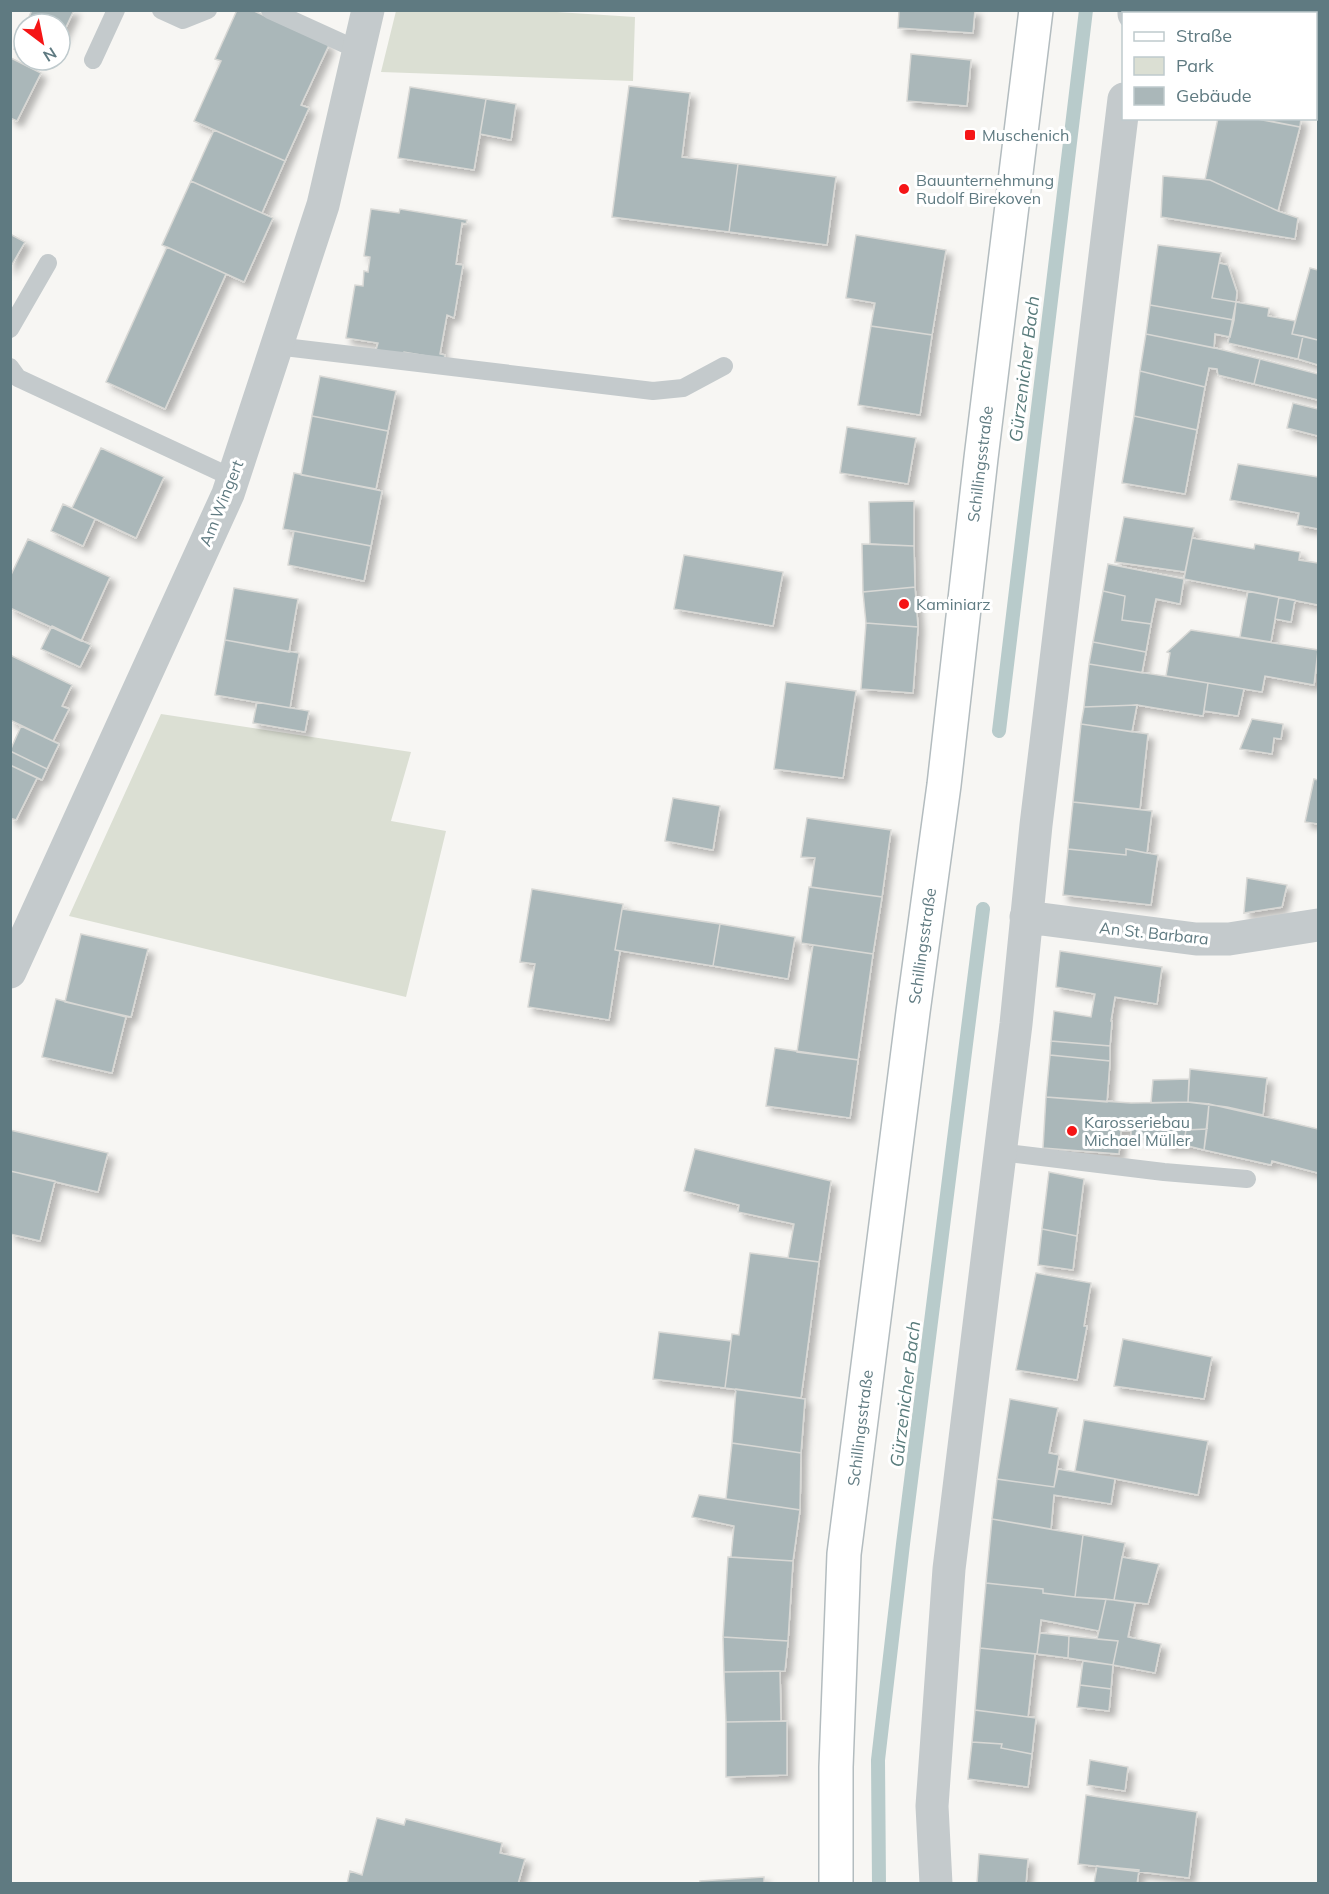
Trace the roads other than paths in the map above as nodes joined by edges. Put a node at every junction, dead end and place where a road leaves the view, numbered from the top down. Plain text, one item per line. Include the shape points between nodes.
1 (116, 10) edge
2 (161, 10) edge
3 (208, 10) edge
4 (270, 10) edge
5 (368, 10) edge
6 (1036, 10) edge
7 (358, 50) junction
8 (93, 60) dead end
9 (1122, 116) edge
10 (48, 263) dead end
11 (10, 329) edge
12 (276, 346) junction
13 (724, 366) dead end
14 (10, 368) edge
15 (234, 478) junction
16 (1026, 917) junction
17 (1318, 925) edge
18 (10, 972) edge
19 (1000, 1152) junction
20 (1247, 1179) dead end
21 (836, 1884) edge
22 (936, 1884) edge

1 - 8 lane
2 - 3 lane via 183,20
4 - 7 lane
5 - 7 street, Am Wingert
6 - 21 main road, Schillingsstraße via 944,785 844,1554
7 - 12 street, Am Wingert via 323,205
9 - 16 street
10 - 11 lane
12 - 13 lane via 653,391 682,388
12 - 15 street, Am Wingert
14 - 15 lane via 18,378
15 - 18 street, Am Wingert
16 - 17 street, An St. Barbara via 1196,939 1229,939
16 - 19 street
19 - 20 lane
19 - 22 street via 949,1569 932,1806

